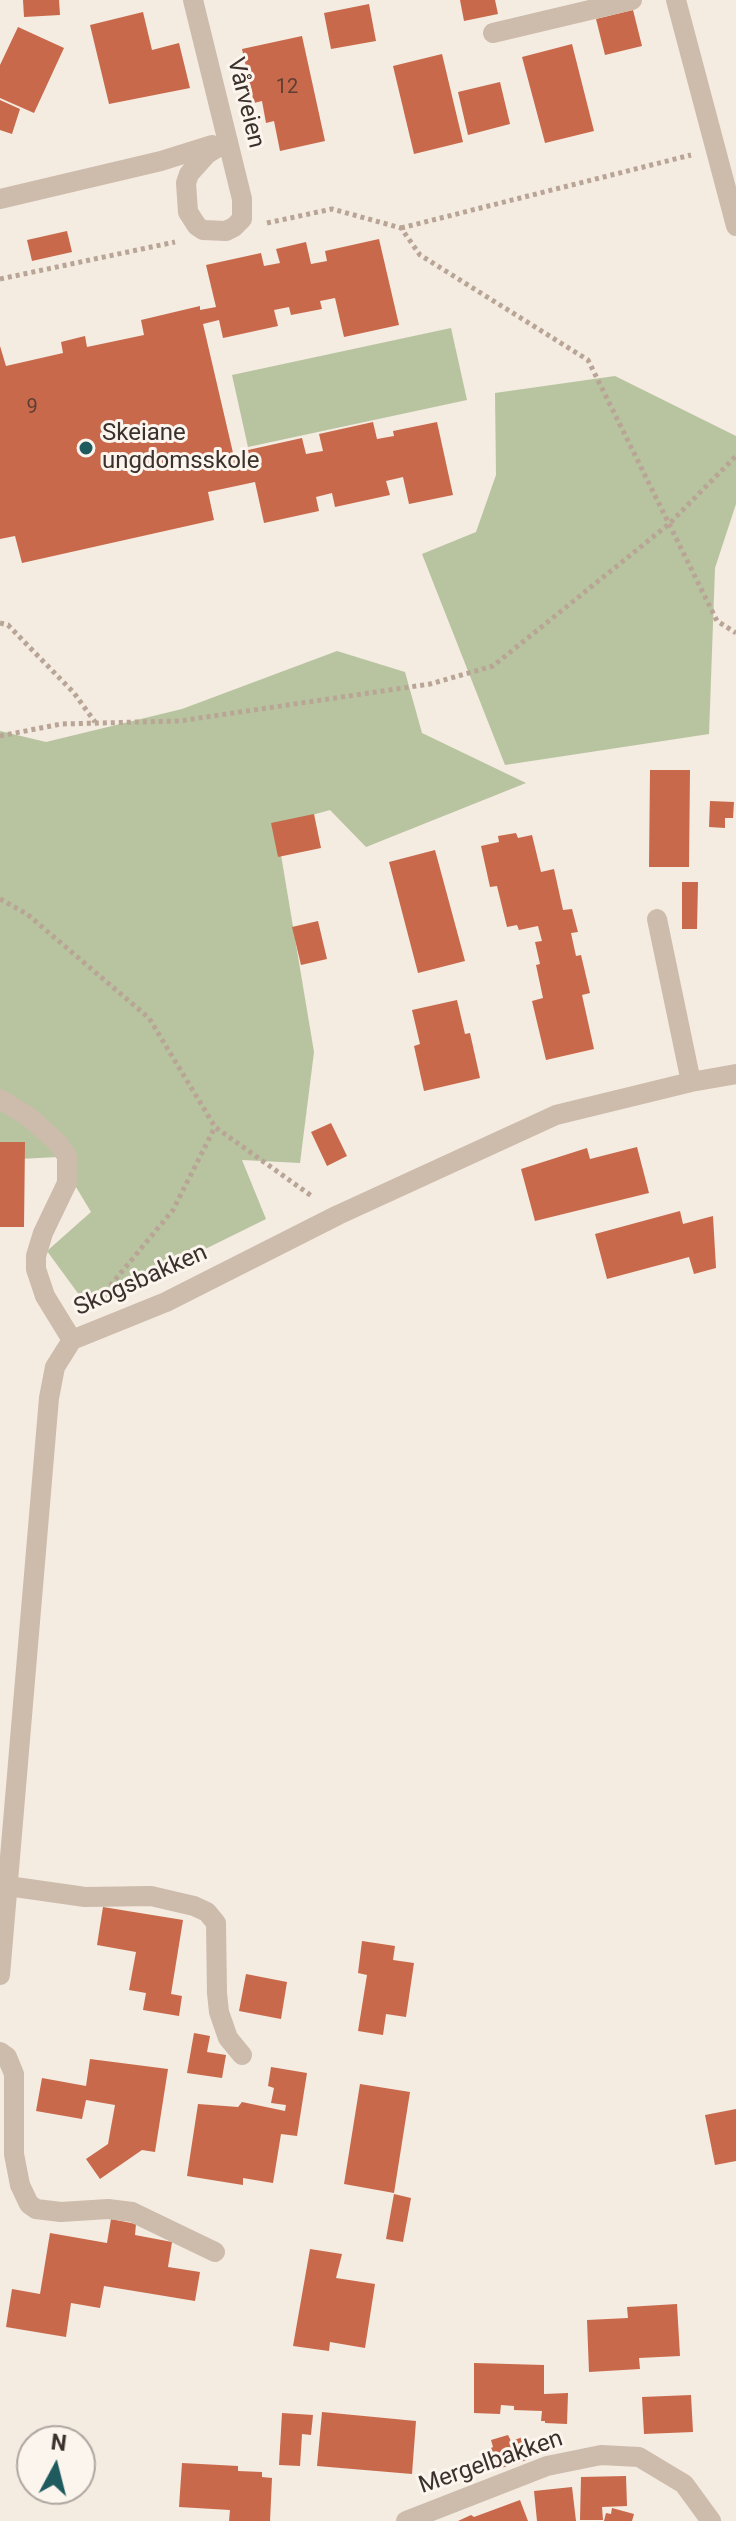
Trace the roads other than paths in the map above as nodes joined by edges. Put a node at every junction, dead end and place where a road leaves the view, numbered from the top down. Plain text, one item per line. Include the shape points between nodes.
1 (193, 0) edge
2 (632, 0) edge
3 (676, 0) edge
4 (493, 33) dead end
5 (228, 141) junction
6 (0, 199) edge
7 (736, 226) edge
8 (657, 919) dead end
9 (736, 1074) edge
10 (691, 1082) junction
11 (0, 1099) edge
12 (70, 1334) junction
13 (8, 1886) junction
14 (0, 1975) edge
15 (0, 2052) edge
16 (242, 2055) dead end
17 (215, 2252) dead end
18 (406, 2521) edge
19 (711, 2521) edge

1 - 5 street, Vårveien
2 - 4 street
3 - 7 street
5 - 5 street, Vårveien via 242,199 234,225 203,230 188,212 186,183 207,154
5 - 6 street
8 - 10 street
9 - 10 street, Skogsbakken
10 - 12 street, Skogsbakken via 556,1115 338,1215 166,1302
11 - 12 street via 29,1117 67,1156 67,1183 43,1233 36,1269 45,1296
12 - 13 street, Skogsbakken via 49,1398
13 - 14 street, Skogsbakken
13 - 16 street via 85,1897 151,1896 207,1912 216,1923 219,2012 228,2038
15 - 17 street via 14,2074 14,2154 29,2204 61,2212 132,2212
18 - 19 street, Mergelbakken via 547,2466 601,2455 639,2457 684,2484

